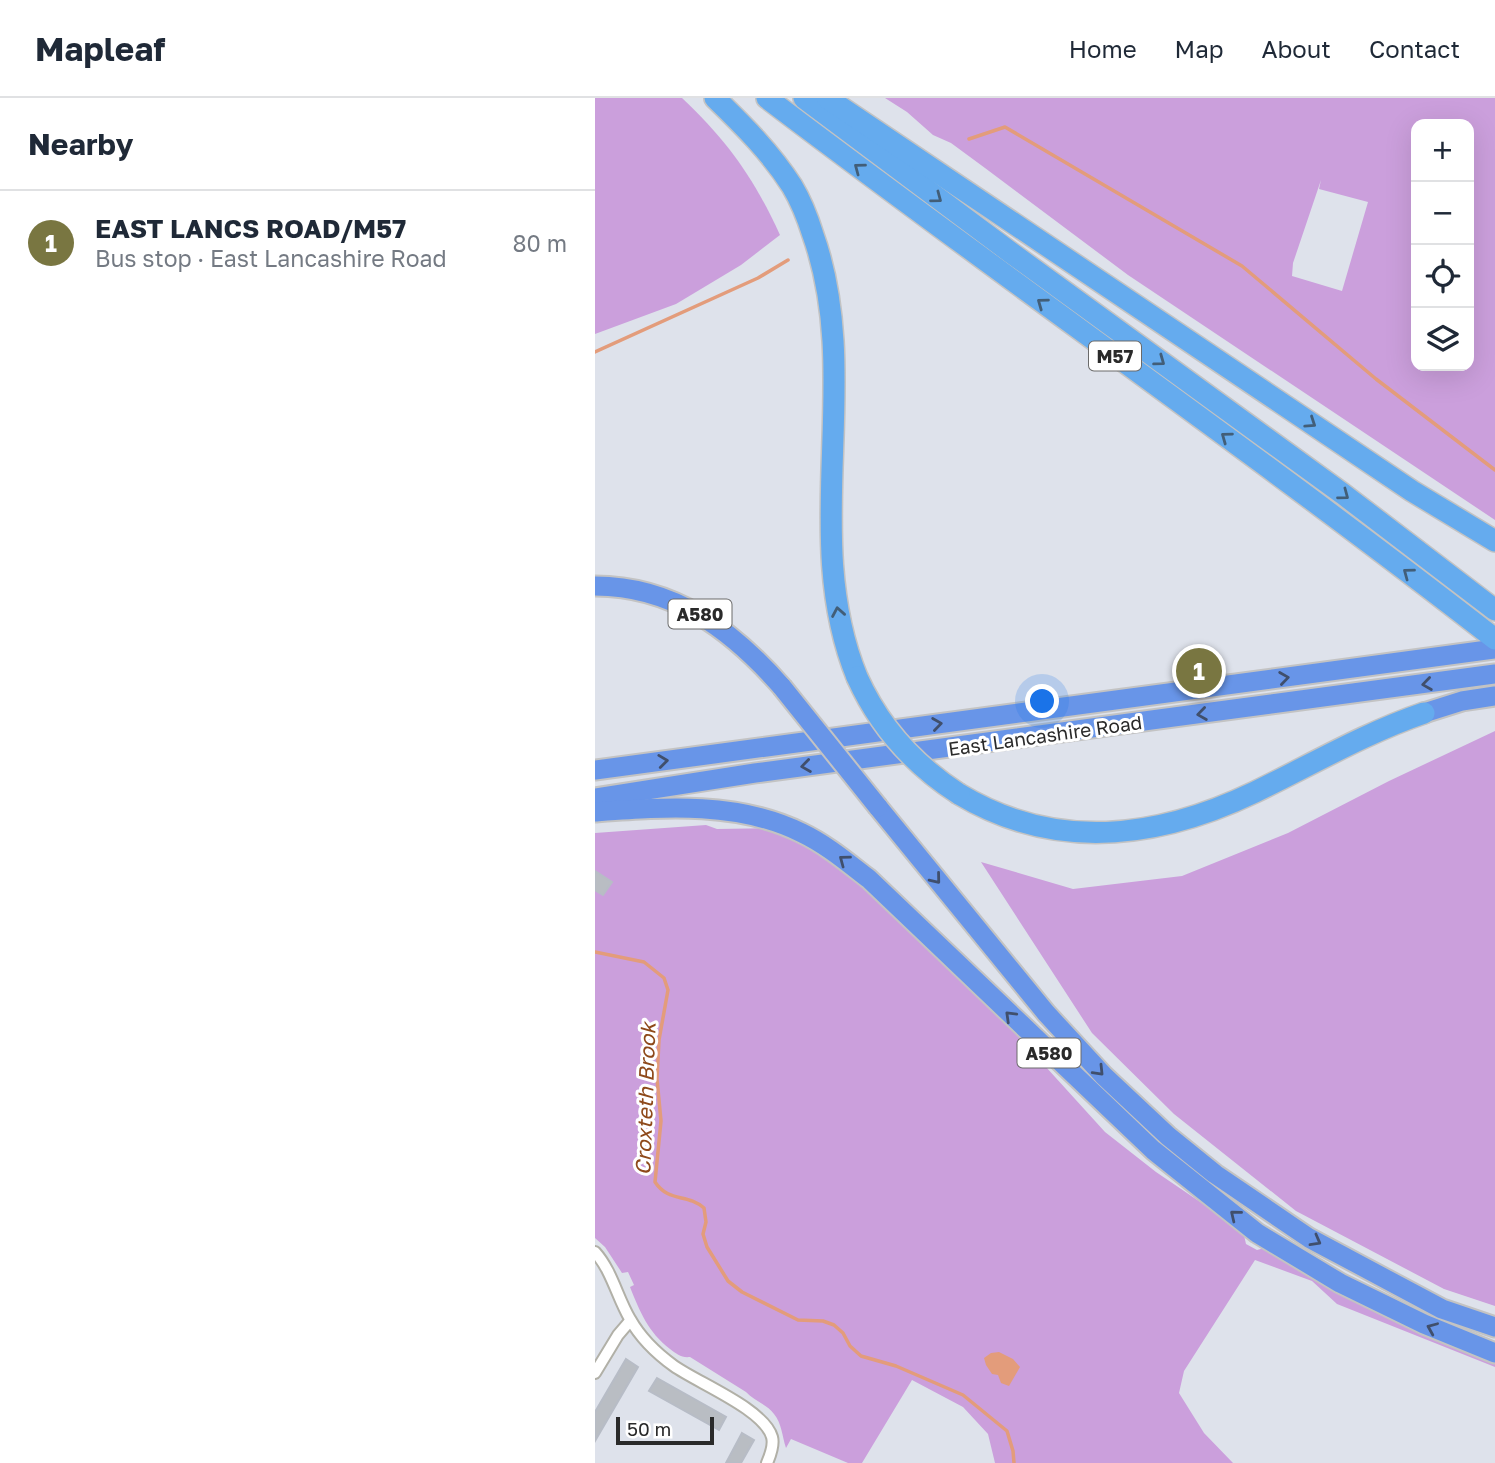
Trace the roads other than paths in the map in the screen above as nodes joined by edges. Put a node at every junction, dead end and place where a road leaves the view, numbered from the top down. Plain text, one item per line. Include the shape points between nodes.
1 (715, 98) edge
2 (767, 98) edge
3 (804, 98) edge
4 (827, 98) edge
5 (1495, 541) edge
6 (595, 586) edge
7 (1495, 610) edge
8 (1495, 642) edge
9 (1495, 649) edge
10 (1495, 674) edge
11 (1495, 695) edge
12 (1425, 713) joint
13 (595, 770) edge
14 (595, 798) edge
15 (595, 812) edge
16 (595, 1252) edge
17 (630, 1321) junction
18 (1495, 1327) edge
19 (1495, 1353) edge
20 (595, 1373) edge
21 (767, 1463) edge

12 -> 1 highway, bridge via 1217,808 1144,830 1082,833 1042,828 995,813 922,767 873,708 847,652 838,612 832,559 835,380 822,258 793,188
8 -> 2 highway, M57 via 1346,525
3 -> 7 highway, M57
4 -> 5 highway, M57 via 1412,491
6 -> 18 highway, A580, bridge via 654,593 689,607 743,645 1046,1013 1168,1136 1309,1238 1442,1309
13 -> 9 highway, East Lancashire Road
10 -> 14 highway, East Lancashire Road
11 - 12 highway
19 -> 15 highway, A580 via 1340,1283 1257,1233 1153,1150 869,880 817,841 773,821 736,812 668,808
16 - 17 street
17 - 20 street
17 - 21 street via 675,1367 756,1414 773,1440

